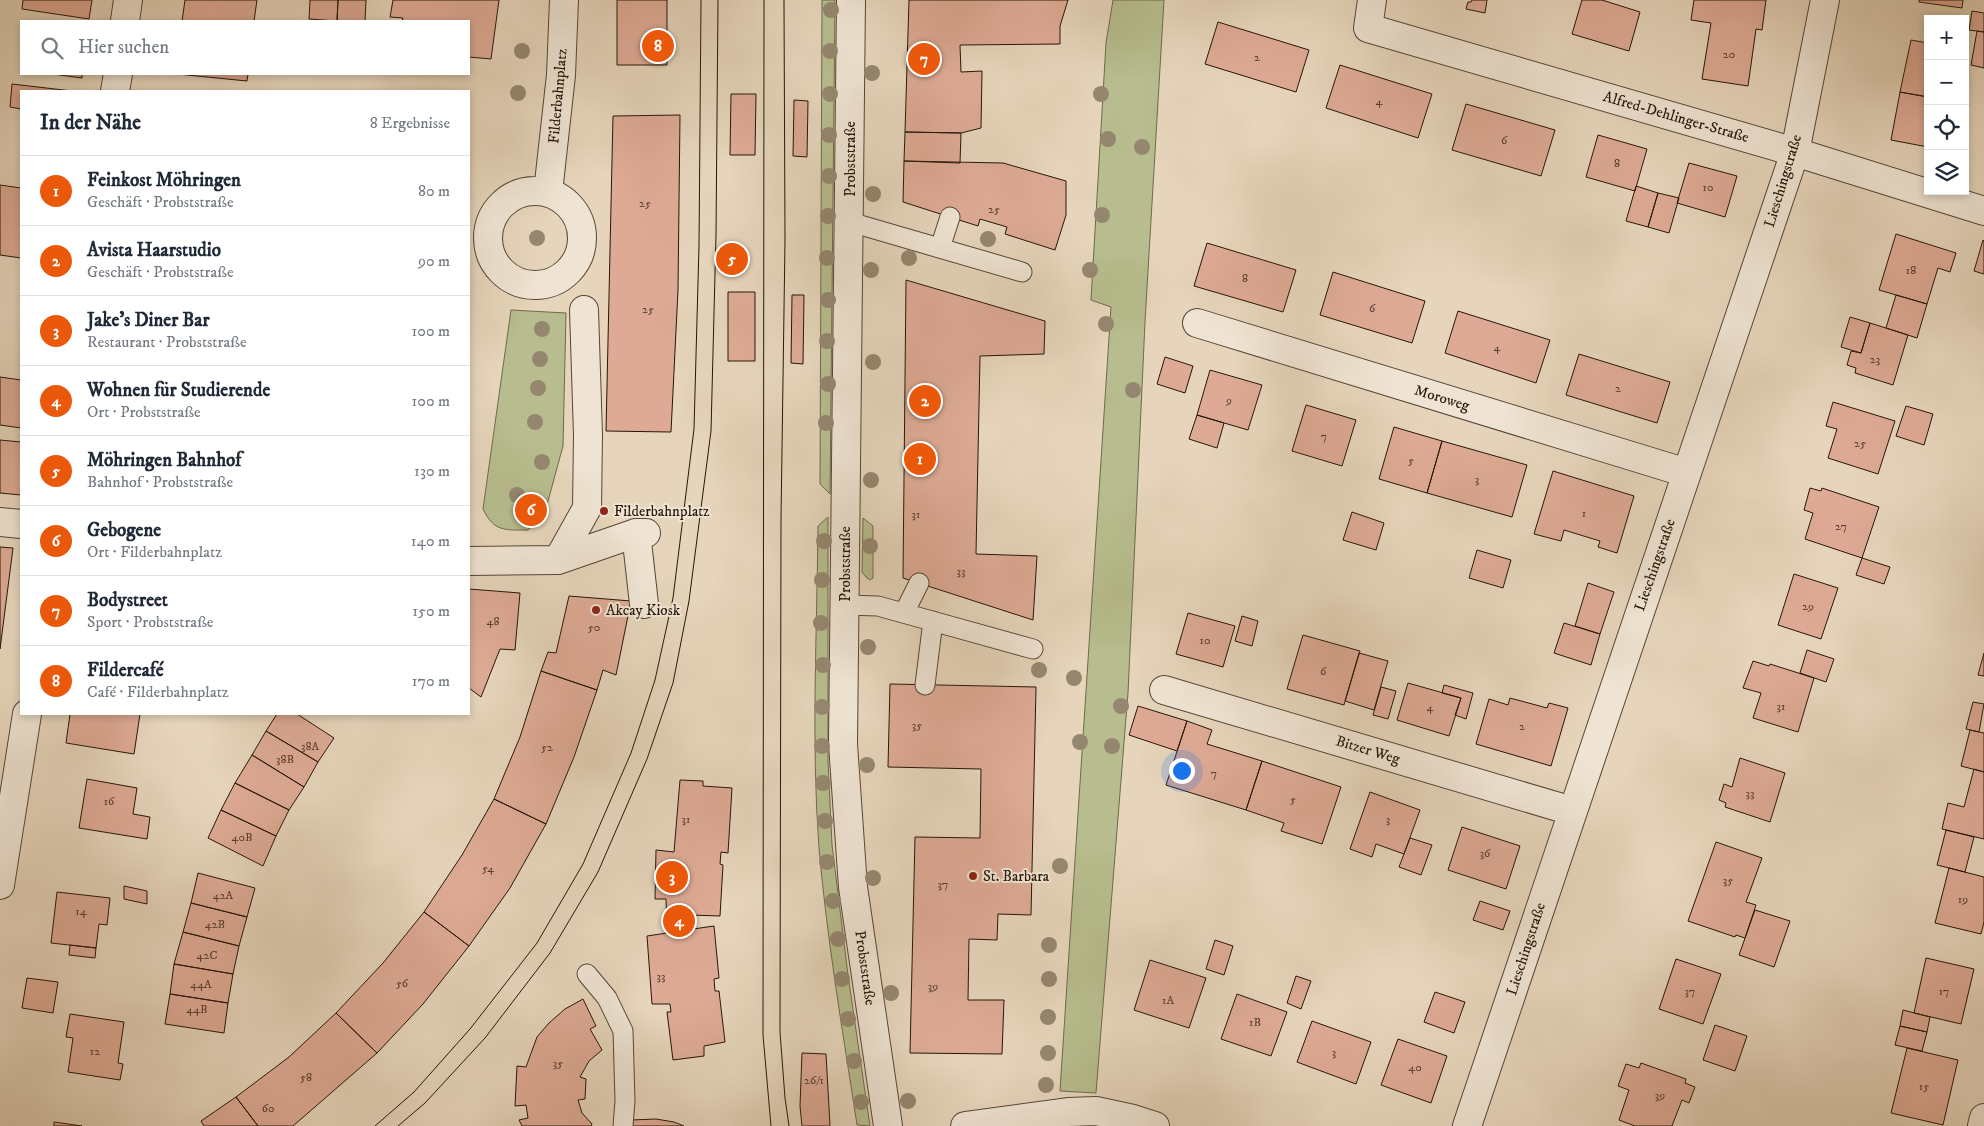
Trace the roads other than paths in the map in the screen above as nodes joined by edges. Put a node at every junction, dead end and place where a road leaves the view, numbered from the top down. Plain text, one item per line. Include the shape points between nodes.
1 (128, 0) edge
2 (564, 0) edge
3 (851, 0) edge
4 (1372, 0) edge
5 (1825, 0) edge
6 (125, 20) edge
7 (118, 75) edge
8 (115, 90) edge
9 (1795, 152) junction
10 (548, 192) dead end
11 (1984, 211) edge
12 (950, 217) dead end
13 (850, 222) junction
14 (940, 248) junction
15 (1022, 272) dead end
16 (584, 310) dead end
17 (1197, 323) dead end
18 (1686, 473) junction
19 (587, 508) junction
20 (0, 522) edge
21 (20, 524) edge
22 (608, 543) junction
23 (558, 560) junction
24 (470, 561) edge
25 (919, 583) dead end
26 (644, 604) dead end
27 (845, 605) junction
28 (904, 613) junction
29 (933, 621) junction
30 (1033, 649) dead end
31 (925, 685) dead end
32 (1164, 690) dead end
33 (27, 715) edge
34 (1572, 811) junction
35 (0, 885) edge
36 (587, 974) dead end
37 (1984, 1118) edge
38 (623, 1126) edge
39 (888, 1126) edge
40 (965, 1126) edge
41 (1155, 1126) edge
42 (1467, 1126) edge
43 (1982, 1126) edge

1 - 6 street
2 - 10 street, Filderbahnplatz via 561,75
3 - 13 street, Probststraße
4 - 9 street, Alfred-Dehlinger-Straße via 1368,28
5 - 9 street, Lieschingstraße
7 - 8 street
9 - 11 street, Alfred-Dehlinger-Straße
9 - 18 street, Lieschingstraße
12 - 14 lane
13 - 14 lane
13 - 27 street, Probststraße
14 - 15 lane
16 - 19 street
17 - 18 street, Moroweg
18 - 34 street, Lieschingstraße
19 - 22 street
19 - 23 street
20 - 21 street
22 - 23 street
22 - 26 street via 641,533
23 - 24 street
25 - 28 lane
27 - 28 lane via 878,606
27 - 39 street, Probststraße via 844,744 853,887
28 - 29 lane
29 - 30 lane
29 - 31 lane
32 - 34 street, Bitzer Weg
33 - 35 street
34 - 42 street, Lieschingstraße
36 - 38 lane via 607,998 622,1031
37 - 43 street
40 - 41 street via 1096,1111

